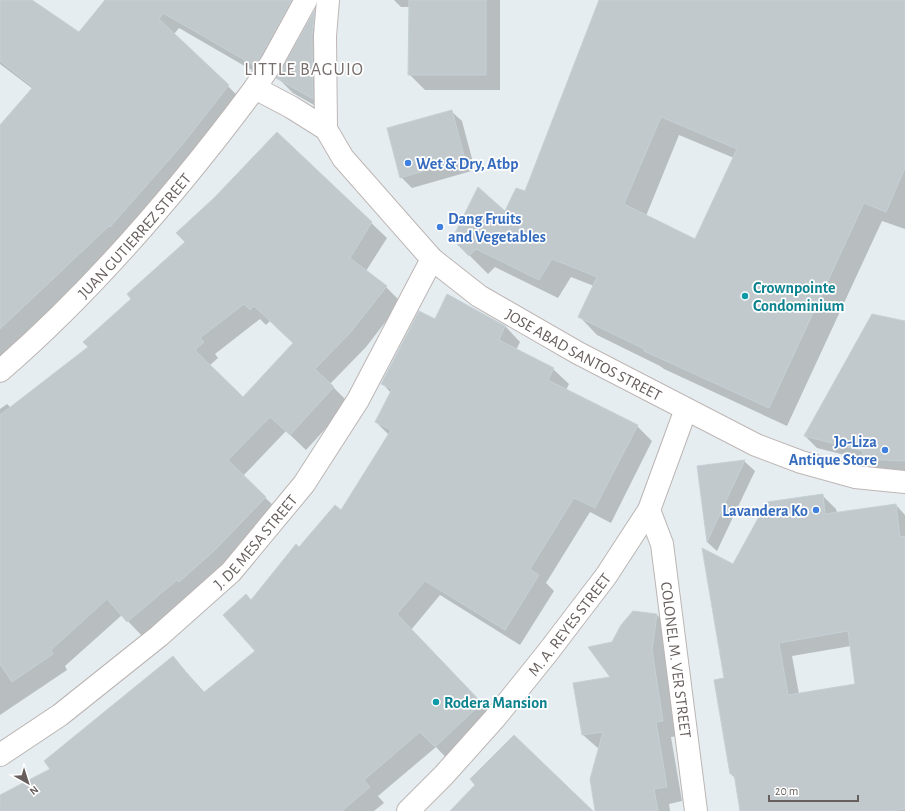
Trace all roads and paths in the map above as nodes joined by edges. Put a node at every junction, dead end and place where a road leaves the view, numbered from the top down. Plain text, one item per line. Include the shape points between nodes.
1 (306, 0) edge
2 (328, 0) edge
3 (255, 88) junction
4 (326, 129) junction
5 (432, 259) junction
6 (0, 370) edge
7 (686, 409) junction
8 (905, 482) edge
9 (649, 510) junction
10 (0, 755) edge
11 (408, 811) edge
12 (696, 811) edge

1 - 3 street
2 - 4 street, JOSE ABAD SANTOS STREET via 325,36
3 - 4 street, JOSE ABAD SANTOS STREET via 292,107
3 - 6 street, JUAN GUTIERREZ STREET via 199,163 103,272 25,349
4 - 5 street, JOSE ABAD SANTOS STREET via 343,158
5 - 7 street, JOSE ABAD SANTOS STREET via 479,296 578,353
5 - 10 street, J. DE MESA STREET via 358,400 308,478 231,572 159,636 66,710
7 - 8 street, JOSE ABAD SANTOS STREET via 756,445 801,462 855,477
7 - 9 street, M. A. REYES STREET
9 - 11 street, M. A. REYES STREET via 606,576 534,670 460,758
9 - 12 street, COLONEL M. VER STREET via 662,544

